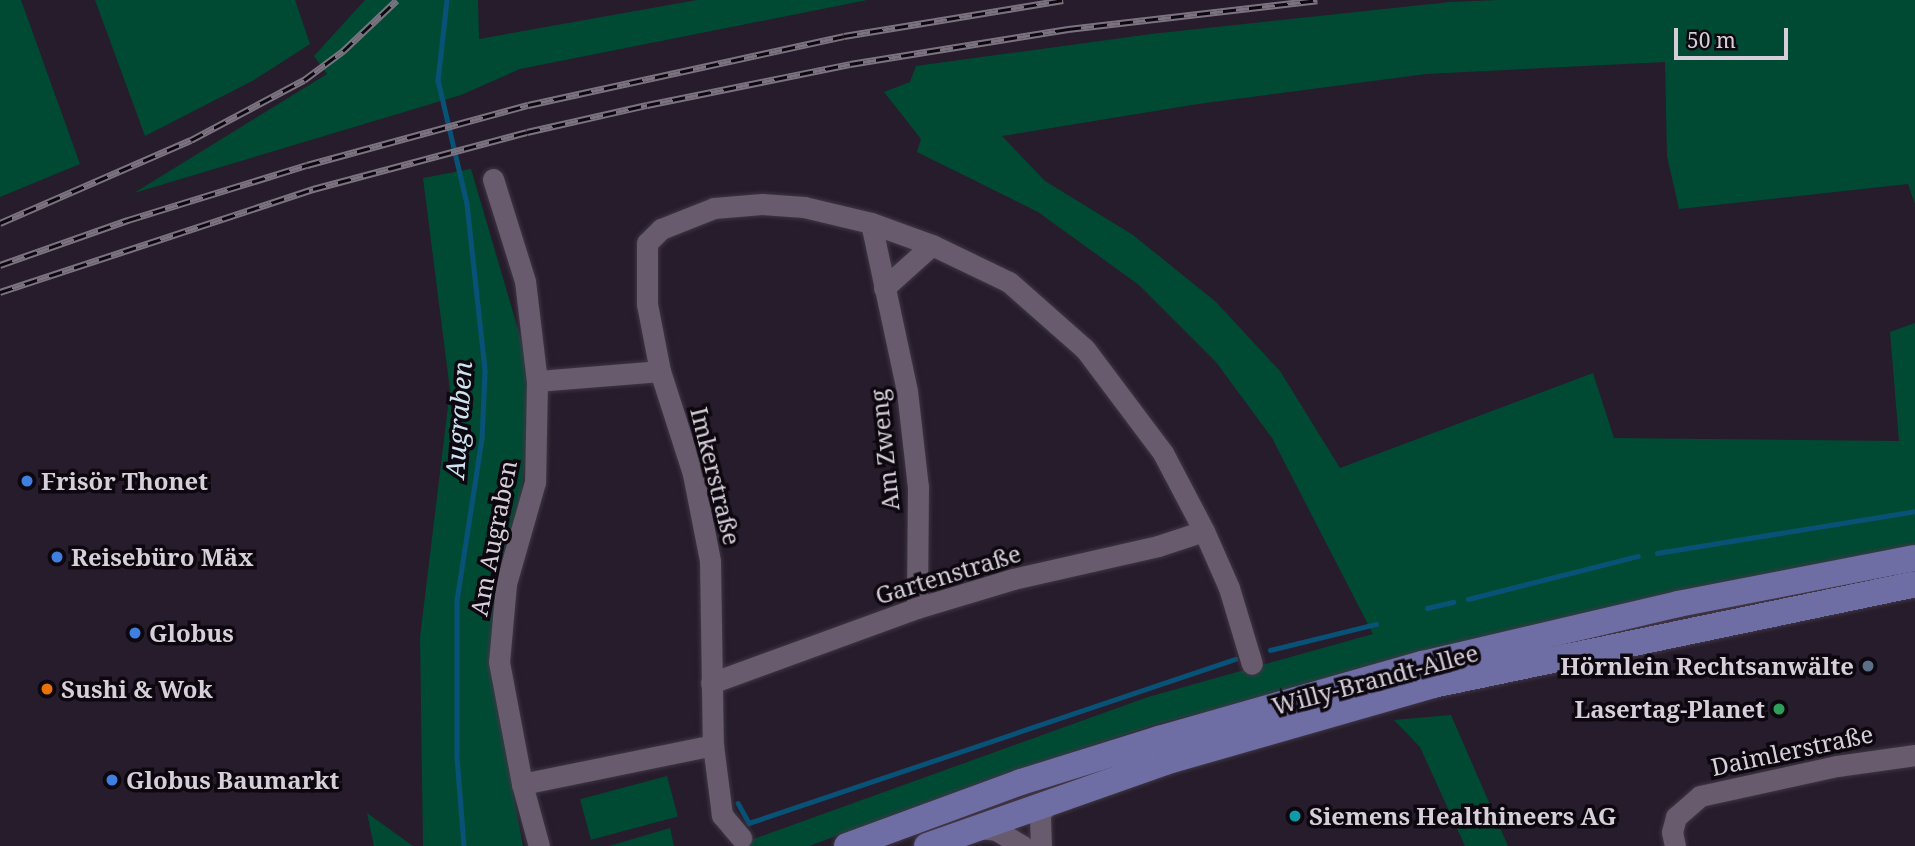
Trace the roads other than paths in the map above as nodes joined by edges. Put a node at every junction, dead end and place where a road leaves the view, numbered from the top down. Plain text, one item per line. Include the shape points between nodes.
1 (492, 179) dead end
2 (871, 223) junction
3 (932, 245) junction
4 (884, 288) junction
5 (660, 371) junction
6 (537, 381) junction
7 (1204, 531) junction
8 (1915, 558) edge
9 (1915, 584) edge
10 (917, 608) junction
11 (1252, 664) dead end
12 (711, 683) junction
13 (713, 745) junction
14 (1915, 755) edge
15 (523, 784) junction
16 (1049, 802) junction
17 (978, 828) junction
18 (741, 838) dead end
19 (539, 846) edge
20 (847, 846) edge
21 (928, 846) edge
22 (1023, 846) edge
23 (1041, 846) edge
24 (1675, 846) edge

1 - 6 street, Am Augraben via 525,281
2 - 3 street, Imkerstraße
2 - 4 street, Am Zweng
2 - 5 street, Imkerstraße via 804,207 762,204 714,208 660,229 647,243 647,304
3 - 4 street
3 - 7 street, Imkerstraße via 1009,282 1085,348 1163,453
4 - 10 street, Am Zweng via 907,391 918,487
5 - 6 street
5 - 12 street, Imkerstraße via 693,474 710,561
6 - 15 street, Am Augraben via 535,482 506,584 499,662
7 - 10 street, Gartenstraße
7 - 11 street, Imkerstraße via 1229,588
8 - 20 main road, Willy-Brandt-Allee via 1678,604 1423,664 1034,778
9 - 16 main road, Willy-Brandt-Allee via 1433,685 1280,727
10 - 12 street, Gartenstraße
12 - 13 street, Imkerstraße
13 - 15 street
13 - 18 street, Imkerstraße via 722,815
14 - 24 street, Daimlerstraße via 1837,766 1700,796 1676,817
15 - 19 street, Am Augraben
16 - 17 main road, Willy-Brandt-Allee
16 - 23 street via 1040,814
17 - 21 main road, Willy-Brandt-Allee
17 - 22 street via 996,830

